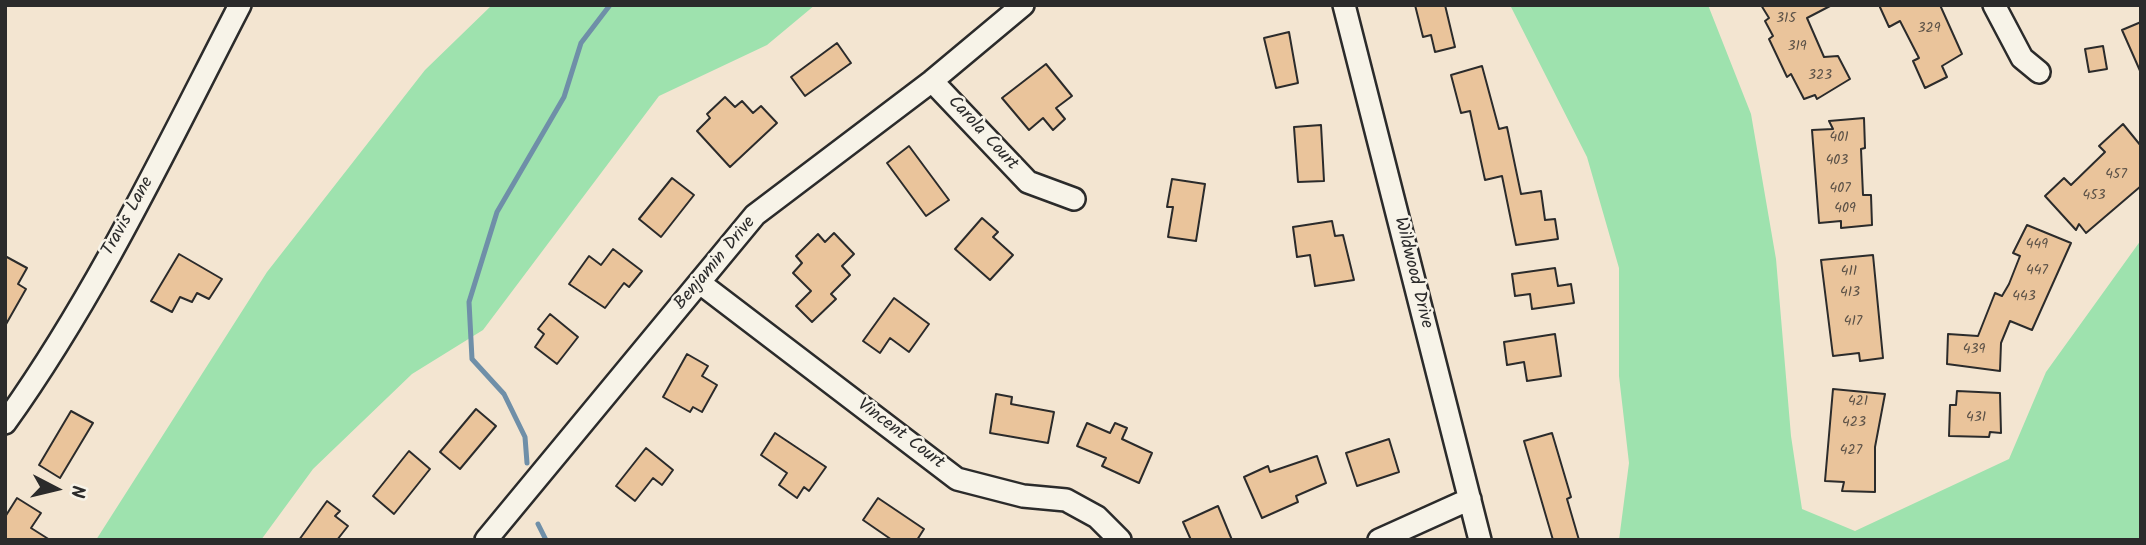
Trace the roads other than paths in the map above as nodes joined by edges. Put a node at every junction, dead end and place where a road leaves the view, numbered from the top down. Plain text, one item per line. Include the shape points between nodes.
1 (240, 5) edge
2 (1023, 5) edge
3 (1344, 5) edge
4 (1994, 5) edge
5 (2035, 69) dead end
6 (932, 81) junction
7 (1074, 199) dead end
8 (700, 283) junction
9 (5, 423) edge
10 (1470, 499) junction
11 (485, 540) edge
12 (1119, 540) edge
13 (1379, 540) edge
14 (1480, 540) edge

1 - 9 street, Travis Lane via 154,172 74,314
2 - 6 street, Benjamin Drive
3 - 10 street, Wildwood Drive
4 - 5 street via 2022,58
6 - 7 street, Carola Court via 1028,182
6 - 8 street, Benjamin Drive via 755,215
8 - 11 street, Benjamin Drive
8 - 12 street, Vincent Court via 957,479 1023,496 1066,500 1097,517
10 - 13 street
10 - 14 street, Wildwood Drive

